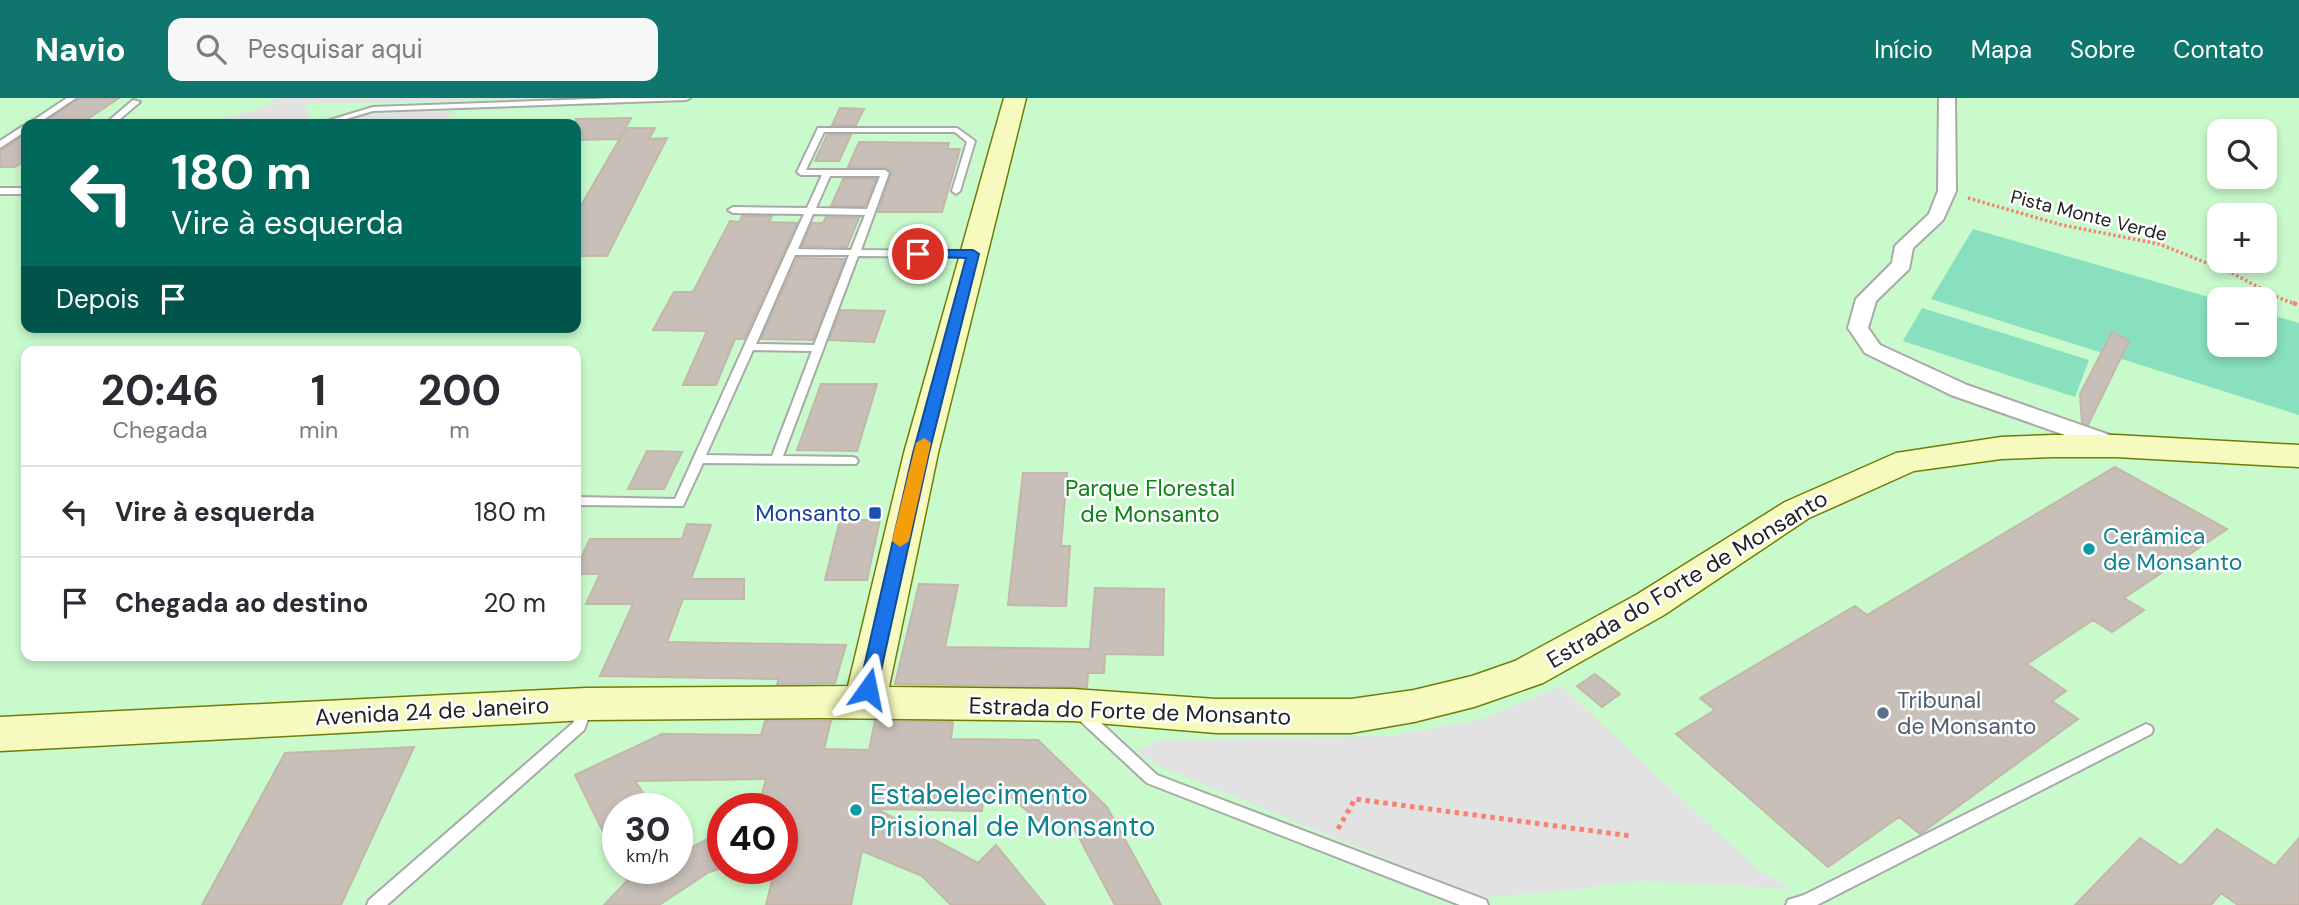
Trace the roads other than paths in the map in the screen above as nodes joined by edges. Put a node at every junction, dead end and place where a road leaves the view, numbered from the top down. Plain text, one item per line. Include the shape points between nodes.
1 (72, 98) edge
2 (686, 98) edge
3 (1015, 98) edge
4 (1947, 98) edge
5 (136, 102) dead end
6 (40, 119) edge
7 (115, 119) edge
8 (338, 119) edge
9 (21, 131) edge
10 (0, 145) edge
11 (827, 173) junction
12 (0, 191) edge
13 (21, 191) edge
14 (956, 191) dead end
15 (733, 210) dead end
16 (810, 211) junction
17 (870, 212) junction
18 (792, 252) junction
19 (855, 253) junction
20 (973, 254) junction
21 (749, 348) junction
22 (818, 348) junction
23 (2116, 446) junction
24 (2299, 456) edge
25 (699, 459) junction
26 (776, 460) junction
27 (852, 461) dead end
28 (581, 501) edge
29 (865, 703) junction
30 (586, 704) junction
31 (1073, 705) junction
32 (2146, 730) dead end
33 (0, 734) edge
34 (375, 905) edge
35 (1480, 905) edge
36 (1794, 905) edge

1 - 6 lane
2 - 8 lane via 373,109
3 - 20 street
4 - 23 street via 1947,191 1937,216 1903,246 1902,265 1866,299 1858,328 1862,337 1877,352 1959,390
5 - 7 lane
9 - 10 lane
11 - 14 lane via 801,172 821,130 957,130 971,141
11 - 16 lane
11 - 17 lane via 885,173
12 - 13 lane
15 - 16 lane
16 - 17 lane
16 - 18 lane
17 - 19 lane
18 - 19 lane
18 - 21 lane
19 - 20 lane
19 - 22 lane
20 - 29 street via 912,490
21 - 22 lane
21 - 25 lane
22 - 26 lane
23 - 24 street, Estrada do Forte de Monsanto
23 - 31 street, Estrada do Forte de Monsanto via 2001,448 1908,461 1797,510 1650,604 1529,672 1414,706 1351,716 1216,716
25 - 26 lane
25 - 28 lane via 679,503
26 - 27 lane
29 - 30 street, Avenida 24 de Janeiro
29 - 31 street, Estrada do Forte de Monsanto
30 - 33 street, Avenida 24 de Janeiro
30 - 34 lane via 579,726
31 - 35 lane via 1152,779
32 - 36 lane

